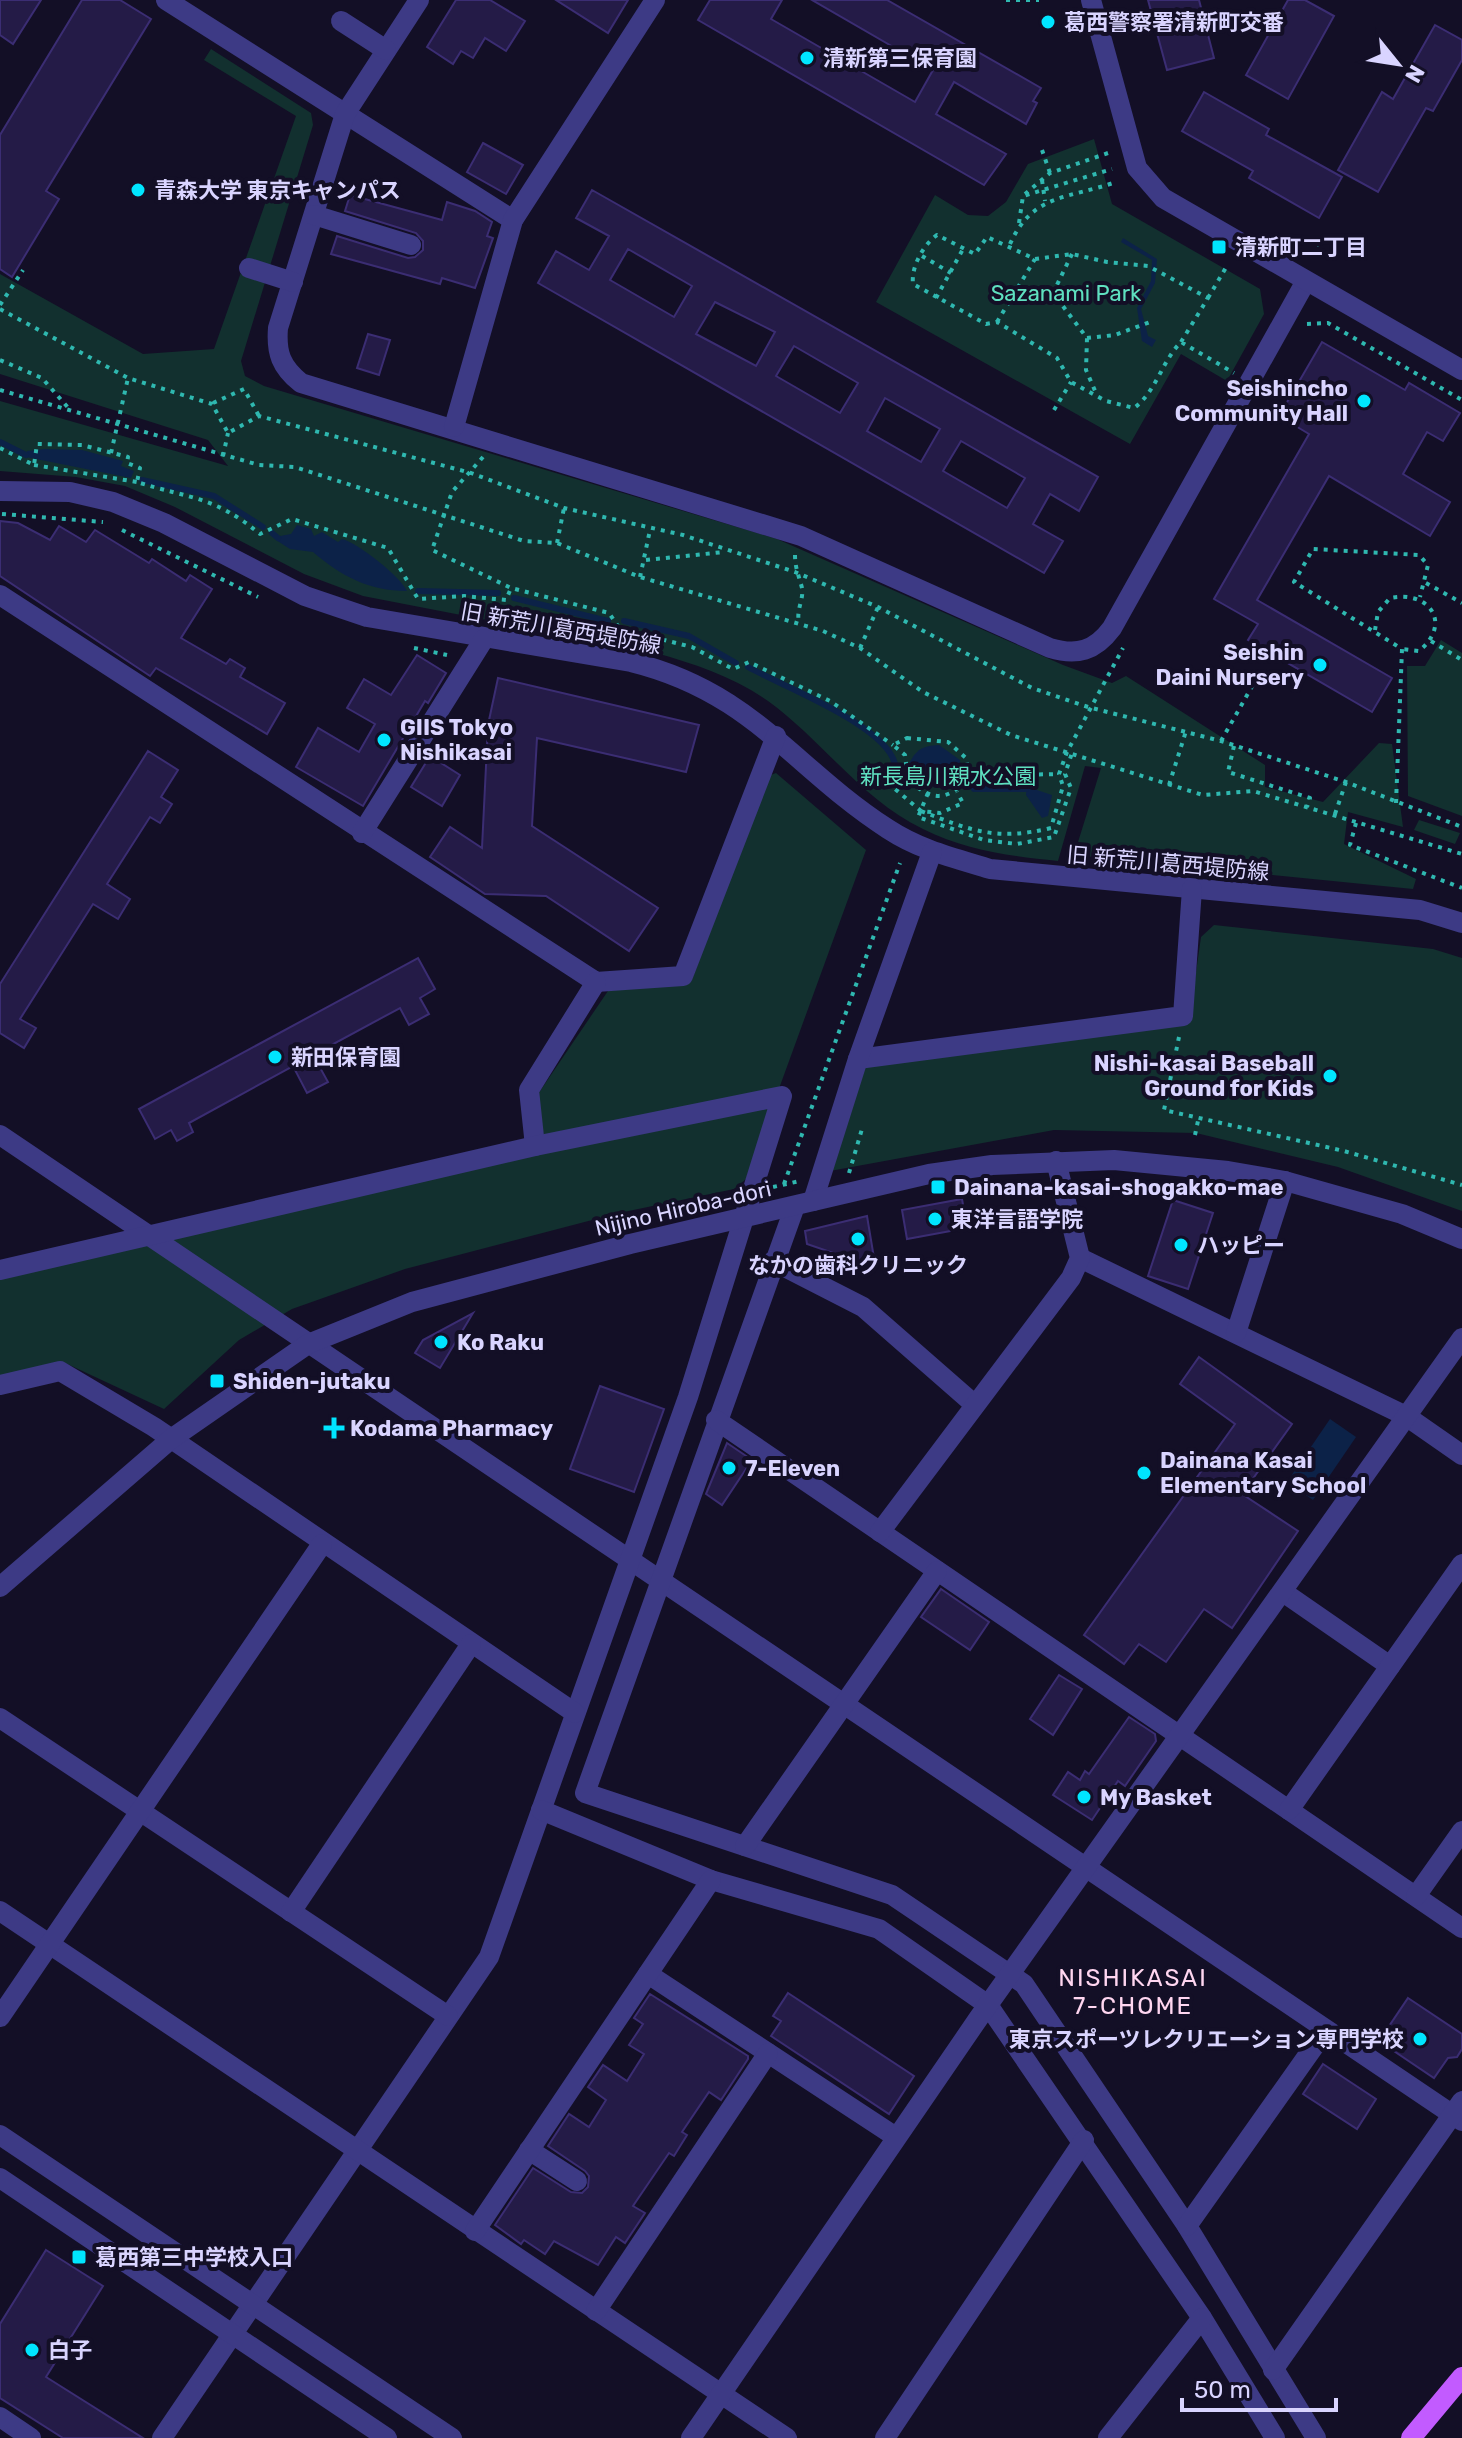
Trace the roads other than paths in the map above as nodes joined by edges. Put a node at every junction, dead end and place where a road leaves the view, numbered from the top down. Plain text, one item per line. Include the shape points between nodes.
1 (655, 0) edge
2 (1091, 0) edge
3 (177, 3) edge
4 (409, 3) edge
5 (341, 21) dead end
6 (386, 50) junction
7 (345, 114) junction
8 (314, 215) junction
9 (513, 220) junction
10 (411, 245) dead end
11 (249, 268) dead end
12 (1306, 281) junction
13 (293, 282) junction
14 (1462, 370) edge
15 (454, 427) junction
16 (1, 498) edge
17 (0, 595) edge
18 (484, 639) junction
19 (776, 736) junction
20 (362, 833) junction
21 (932, 852) junction
22 (1192, 889) junction
23 (1462, 923) edge
24 (596, 982) junction
25 (858, 1059) junction
26 (0, 1135) edge
27 (535, 1146) junction
28 (1056, 1161) junction
29 (1285, 1181) junction
30 (804, 1203) junction
31 (745, 1219) junction
32 (151, 1238) junction
33 (1462, 1239) edge
34 (1080, 1258) junction
35 (773, 1261) junction
36 (0, 1270) edge
37 (1236, 1333) junction
38 (1462, 1338) edge
39 (308, 1344) junction
40 (0, 1385) edge
41 (975, 1405) junction
42 (1406, 1416) junction
43 (716, 1420) junction
44 (171, 1439) junction
45 (1462, 1455) edge
46 (880, 1532) junction
47 (322, 1544) junction
48 (630, 1559) junction
49 (1462, 1564) edge
50 (937, 1571) junction
51 (660, 1579) junction
52 (0, 1587) edge
53 (1283, 1592) junction
54 (471, 1644) junction
55 (1390, 1666) junction
56 (845, 1703) junction
57 (575, 1713) junction
58 (0, 1718) edge
59 (1181, 1736) junction
60 (541, 1810) junction
61 (1289, 1810) junction
62 (140, 1811) junction
63 (1462, 1831) edge
64 (745, 1846) junction
65 (1087, 1870) junction
66 (711, 1880) junction
67 (1416, 1896) junction
68 (0, 1911) edge
69 (291, 1912) junction
70 (1462, 1928) edge
71 (50, 1944) junction
72 (648, 1974) junction
73 (1011, 1977) junction
74 (988, 2005) junction
75 (448, 2016) junction
76 (0, 2017) edge
77 (1325, 2031) junction
78 (768, 2053) junction
79 (1459, 2113) edge
80 (0, 2135) edge
81 (896, 2137) junction
82 (1084, 2140) junction
83 (529, 2150) junction
84 (356, 2152) junction
85 (0, 2178) edge
86 (577, 2181) dead end
87 (1187, 2226) junction
88 (475, 2231) junction
89 (253, 2304) junction
90 (596, 2311) junction
91 (1202, 2318) junction
92 (232, 2334) junction
93 (1273, 2370) junction
94 (1462, 2377) edge
95 (721, 2394) junction
96 (0, 2417) edge
97 (31, 2438) edge
98 (162, 2438) edge
99 (387, 2438) edge
100 (452, 2438) edge
101 (691, 2438) edge
102 (787, 2438) edge
103 (885, 2438) edge
104 (1108, 2438) edge
105 (1275, 2438) edge
106 (1316, 2438) edge
107 (1411, 2438) edge

1 - 9 street
2 - 12 street via 1137,168 1148,184 1163,198
3 - 7 street
4 - 6 street
5 - 6 street
6 - 7 street
7 - 8 street
7 - 9 street
8 - 10 street
8 - 13 street
9 - 15 street
11 - 13 street
12 - 14 street
12 - 15 street via 1112,628 1102,643 1084,652 1050,648 801,536
13 - 15 street via 277,345 289,374 301,383
16 - 18 street, 旧 新荒川葛西堤防線 via 70,492 113,502 335,608
17 - 20 street
18 - 19 street, 旧 新荒川葛西堤防線 via 669,671 705,687
18 - 20 street
19 - 21 street, 旧 新荒川葛西堤防線 via 869,816
19 - 24 street via 683,976
20 - 24 street
21 - 22 street, 旧 新荒川葛西堤防線 via 990,869
21 - 25 street
22 - 23 street, 旧 新荒川葛西堤防線 via 1420,910
22 - 25 street via 1183,1016
24 - 27 street via 529,1090
25 - 30 street
26 - 32 street
27 - 31 street via 782,1096
27 - 32 street
28 - 29 street, Nijino Hiroba-dori via 1171,1164
28 - 30 street, Nijino Hiroba-dori via 929,1174
28 - 34 street
29 - 33 street, Nijino Hiroba-dori via 1402,1214
29 - 37 street
30 - 31 street, Nijino Hiroba-dori
30 - 35 street
31 - 39 street, Nijino Hiroba-dori via 412,1302
31 - 48 street
32 - 36 street
32 - 39 street
34 - 37 street
34 - 41 street via 1071,1278
35 - 41 street via 863,1307
35 - 43 street
37 - 42 street
38 - 42 street
39 - 44 street, Nijino Hiroba-dori
39 - 48 street
40 - 44 street via 60,1371
41 - 46 street
42 - 45 street
42 - 53 street
43 - 46 street
43 - 51 street
44 - 47 street
44 - 52 street, Nijino Hiroba-dori
46 - 50 street
47 - 54 street
47 - 62 street
48 - 51 street
48 - 57 street
49 - 55 street
50 - 56 street
50 - 59 street
51 - 56 street
51 - 64 street via 585,1793
53 - 55 street
53 - 59 street
54 - 57 street
54 - 69 street
55 - 61 street
56 - 64 street
56 - 65 street
57 - 60 street
58 - 62 street
59 - 61 street
59 - 65 street
60 - 66 street
60 - 75 street via 489,1957
61 - 67 street
62 - 69 street
62 - 71 street
63 - 67 street
64 - 73 street via 892,1895
65 - 73 street
65 - 77 street
66 - 72 street
66 - 74 street via 879,1929
67 - 70 street
68 - 71 street
69 - 75 street
71 - 76 street
71 - 84 street
72 - 78 street
72 - 83 street
73 - 74 street
73 - 87 street via 1024,1984
74 - 81 street
74 - 82 street
75 - 84 street
77 - 79 street
77 - 87 street
78 - 81 street
78 - 90 street
79 - 93 street
80 - 89 street
81 - 95 street
82 - 91 street
82 - 103 street
83 - 86 street
83 - 88 street
84 - 88 street
84 - 89 street
85 - 92 street
87 - 93 street
88 - 90 street
89 - 92 street
89 - 100 street
90 - 95 street
91 - 104 street
91 - 105 street
92 - 98 street
92 - 99 street
93 - 106 street
94 - 107 main road
95 - 101 street
95 - 102 street
96 - 97 street

